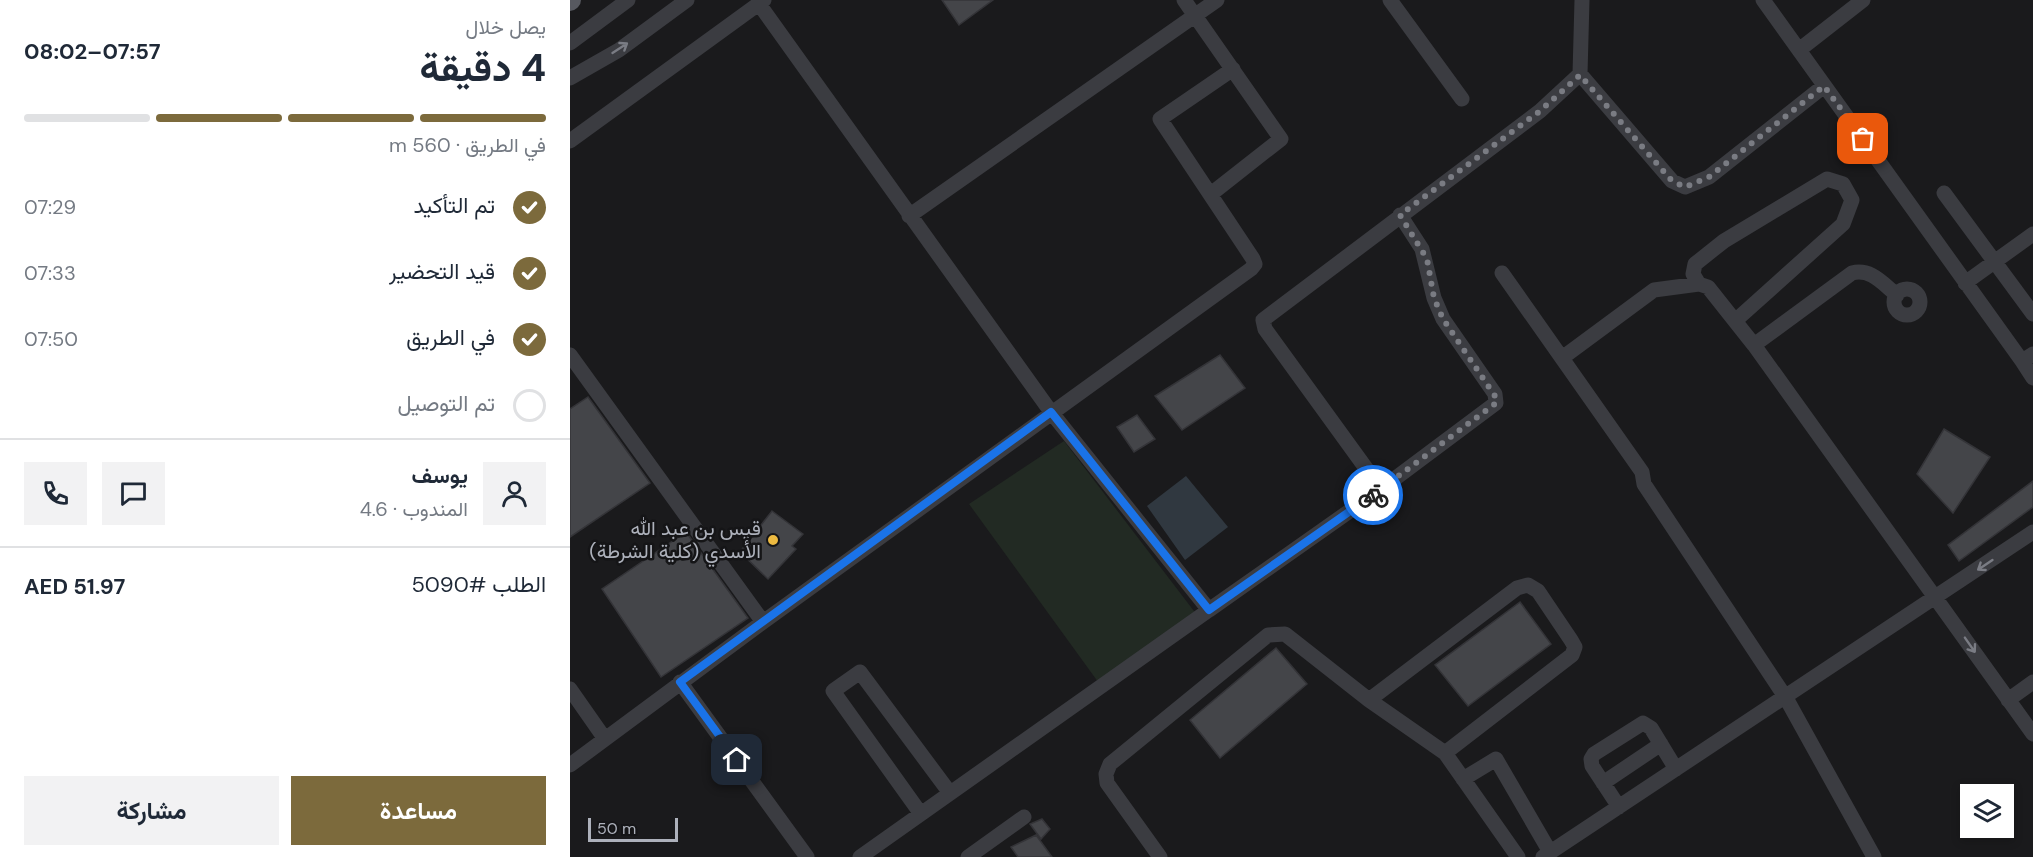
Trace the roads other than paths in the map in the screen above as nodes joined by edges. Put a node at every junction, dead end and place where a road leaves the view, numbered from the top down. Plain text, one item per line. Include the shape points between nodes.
1 (628, 0) edge
2 (687, 0) edge
3 (1184, 0) edge
4 (1217, 0) edge
5 (1390, 0) edge
6 (1581, 0) edge
7 (1763, 0) edge
8 (1863, 0) edge
9 (762, 2) edge
10 (1195, 16) junction
11 (570, 43) edge
12 (1799, 50) junction
13 (1233, 69) junction
14 (1580, 75) junction
15 (570, 78) edge
16 (1824, 86) junction
17 (1462, 99) dead end
18 (570, 141) edge
19 (1944, 193) dead end
20 (1211, 194) junction
21 (1400, 215) junction
22 (909, 216) junction
23 (2033, 234) edge
24 (1993, 261) junction
25 (1502, 273) dead end
26 (1965, 283) junction
27 (1699, 284) junction
28 (1897, 295) dead end
29 (2033, 314) edge
30 (1735, 321) junction
31 (1754, 345) junction
32 (570, 355) edge
33 (1562, 358) junction
34 (2027, 358) edge
35 (2033, 378) edge
36 (1051, 412) junction
37 (1381, 489) junction
38 (2033, 532) edge
39 (1937, 597) junction
40 (1209, 610) junction
41 (763, 622) junction
42 (680, 682) junction
43 (2031, 688) edge
44 (570, 689) edge
45 (1786, 698) junction
46 (1369, 700) junction
47 (2008, 700) junction
48 (2033, 734) edge
49 (605, 739) junction
50 (1661, 744) junction
51 (1445, 753) junction
52 (570, 765) edge
53 (1676, 769) junction
54 (1463, 778) junction
55 (1603, 783) junction
56 (950, 793) junction
57 (1618, 807) junction
58 (921, 814) junction
59 (1024, 817) dead end
60 (1546, 854) edge
61 (807, 857) edge
62 (860, 857) edge
63 (968, 857) edge
64 (1160, 857) edge
65 (1518, 857) edge
66 (1874, 857) edge

1 - 11 lane
15 -> 2 lane via 619,50
3 - 10 lane
4 - 10 lane
5 - 17 lane
6 - 14 lane
7 - 12 lane
8 - 12 lane
9 - 18 lane
9 - 22 lane
10 - 13 lane
10 - 22 lane
12 - 16 lane
13 - 20 lane via 1281,139
13 - 20 lane via 1160,120
14 - 16 lane via 1672,181 1685,187 1709,177
14 - 21 lane via 1540,111
16 - 26 lane
19 - 24 lane
20 - 36 lane via 1255,264
21 - 37 lane via 1427,259 1434,298 1443,319 1497,399
21 - 37 lane via 1263,320 1265,329
22 - 36 lane
23 - 24 lane
24 - 26 lane
24 - 29 lane
25 - 33 lane
26 - 34 lane
27 - 30 lane via 1708,287
27 - 30 lane via 1693,274 1695,264 1724,242 1827,179 1844,184 1852,200 1843,224
27 - 33 lane via 1654,290
28 - 31 lane via 1871,274 1852,273
30 - 31 lane
31 - 39 lane
32 - 41 lane
33 - 45 lane via 1642,472 1644,484
34 - 35 lane
36 - 40 lane
36 - 41 lane
37 - 40 lane
38 -> 39 lane
39 - 45 lane
39 -> 47 lane
40 - 56 lane
41 - 42 lane
42 - 49 lane
42 - 61 lane
43 - 47 lane
44 - 49 lane
45 - 53 lane
45 - 66 lane
46 - 51 lane
46 - 51 lane via 1517,588 1528,585 1538,591 1571,639 1575,647 1572,655
46 - 64 lane via 1285,634 1268,635 1110,765 1107,783
47 - 48 lane
49 - 52 lane
50 - 53 lane
50 - 55 lane
50 - 55 lane via 1649,725 1643,723 1594,754 1590,763
51 - 54 lane
53 - 57 lane
54 - 60 lane via 1496,759
54 - 65 lane
55 - 57 lane
56 - 58 lane
56 - 58 lane via 860,672 833,691
57 - 60 lane
58 - 62 lane
59 - 63 lane

